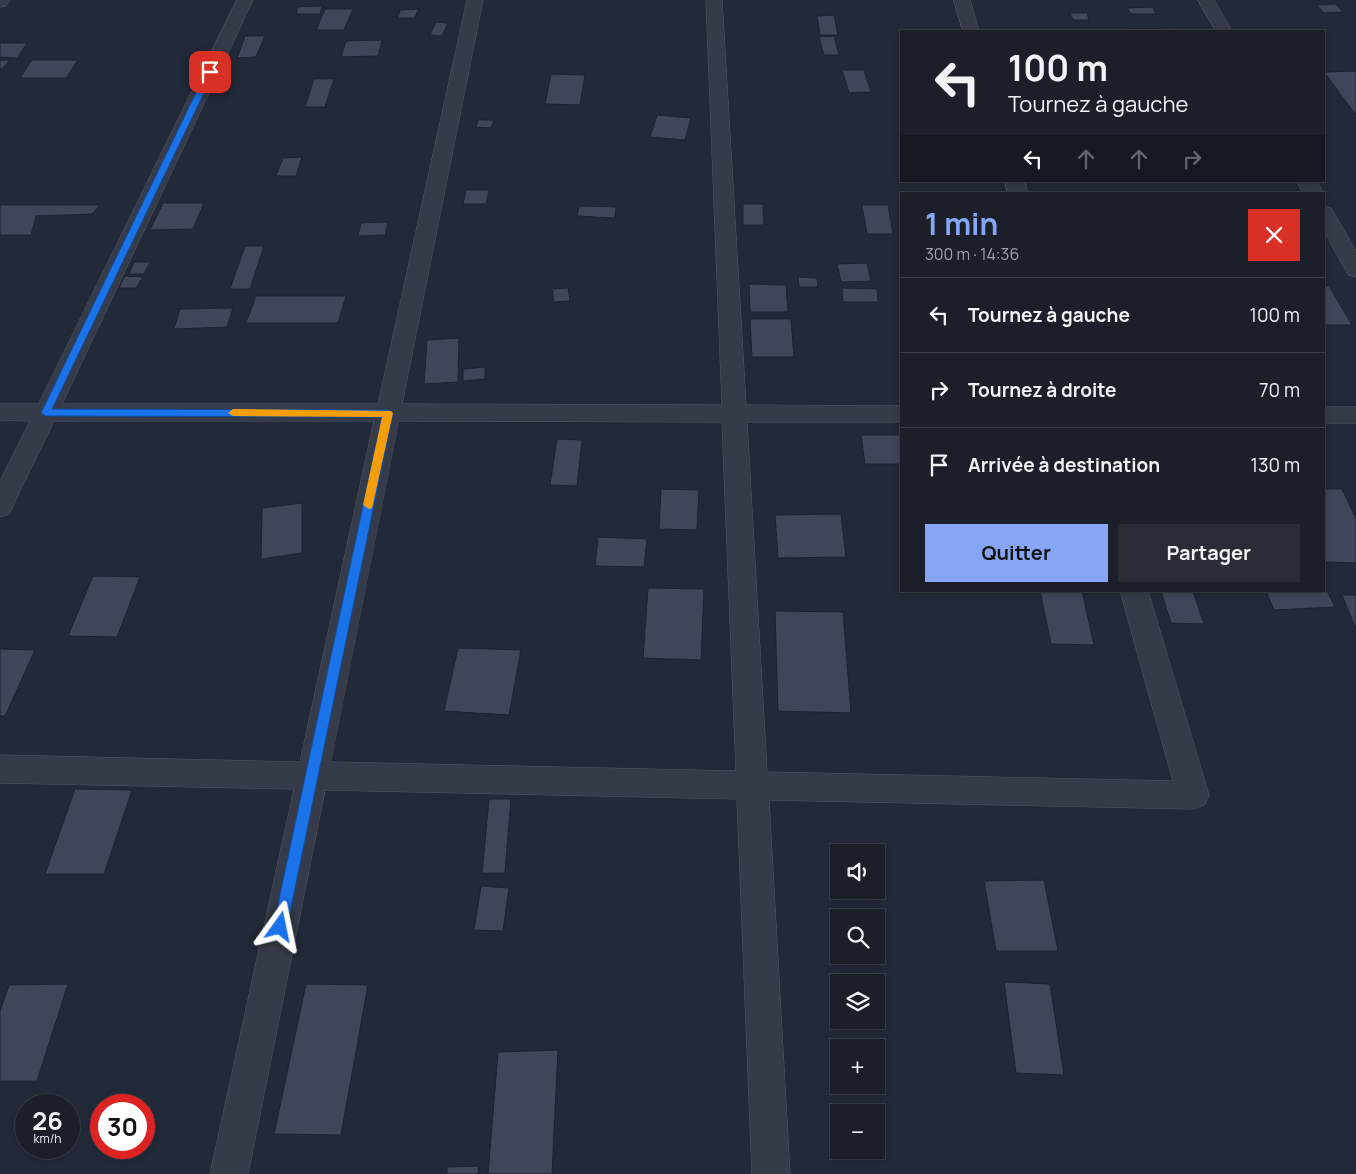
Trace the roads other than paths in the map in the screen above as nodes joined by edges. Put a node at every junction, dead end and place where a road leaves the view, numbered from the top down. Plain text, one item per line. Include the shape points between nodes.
1 (245, 0) edge
2 (474, 0) edge
3 (714, 0) edge
4 (962, 0) edge
5 (1206, 0) edge
6 (971, 30) edge
7 (1223, 30) edge
8 (1325, 214) edge
9 (1354, 262) edge
10 (0, 412) edge
11 (46, 413) junction
12 (388, 413) junction
13 (734, 414) junction
14 (900, 414) edge
15 (1325, 415) edge
16 (1356, 415) edge
17 (0, 507) edge
18 (1134, 592) edge
19 (0, 769) edge
20 (312, 775) junction
21 (752, 786) junction
22 (228, 1174) edge
23 (771, 1174) edge

1 - 11 street
2 - 12 street
3 - 13 street
4 - 6 street
5 - 7 street
8 - 9 street
10 - 11 street
11 - 12 street
11 - 17 street
12 - 13 street
12 - 20 street
13 - 14 street
13 - 21 street
15 - 16 street
18 - 21 street via 1193,795
19 - 20 street
20 - 21 street
20 - 22 street
21 - 23 street

